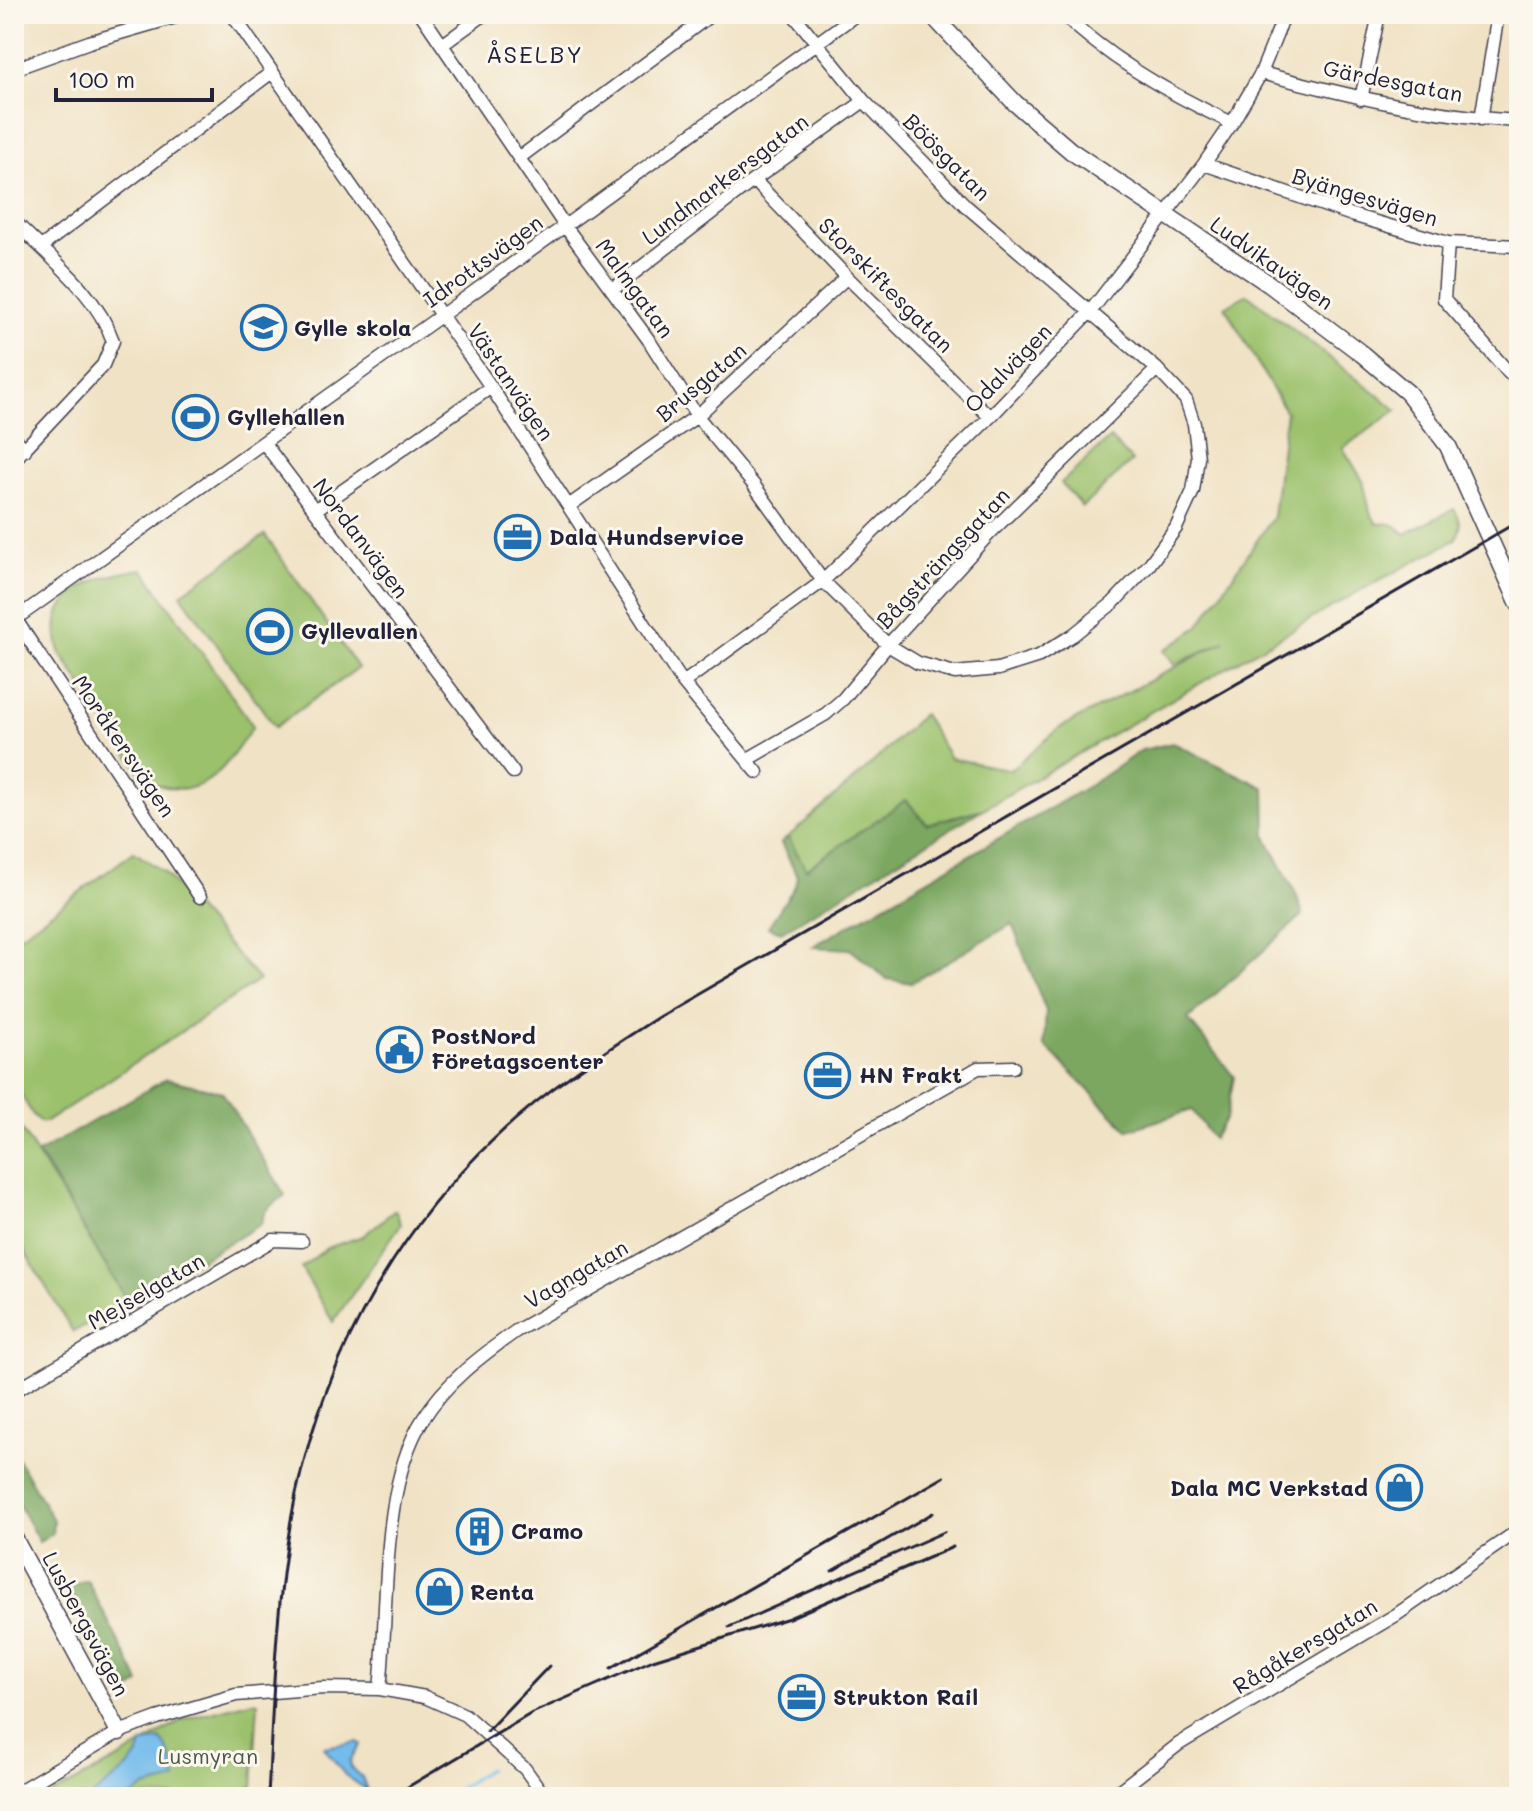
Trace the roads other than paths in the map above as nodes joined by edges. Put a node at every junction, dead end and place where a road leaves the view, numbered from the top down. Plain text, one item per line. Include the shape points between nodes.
1 (186, 14) edge
2 (232, 14) edge
3 (421, 14) edge
4 (485, 14) edge
5 (712, 14) edge
6 (793, 14) edge
7 (857, 14) edge
8 (931, 14) edge
9 (1063, 14) edge
10 (1285, 14) edge
11 (1379, 14) edge
12 (1498, 14) edge
13 (816, 42) junction
14 (442, 45) junction
15 (14, 69) edge
16 (272, 72) junction
17 (1261, 73) junction
18 (1361, 99) junction
19 (864, 101) junction
20 (1481, 119) junction
21 (1519, 121) edge
22 (1232, 123) junction
23 (519, 158) junction
24 (1204, 164) junction
25 (754, 180) junction
26 (1164, 216) junction
27 (14, 221) edge
28 (565, 226) junction
29 (1448, 243) junction
30 (1519, 244) edge
31 (41, 247) junction
32 (847, 277) junction
33 (612, 290) junction
34 (1090, 312) junction
35 (442, 315) junction
36 (1157, 369) junction
37 (1519, 369) edge
38 (491, 387) junction
39 (697, 416) junction
40 (990, 417) junction
41 (14, 437) edge
42 (264, 443) junction
43 (25, 450) junction
44 (14, 460) edge
45 (570, 505) junction
46 (315, 510) junction
47 (823, 581) junction
48 (1519, 604) edge
49 (15, 619) edge
50 (888, 645) junction
51 (683, 683) junction
52 (748, 759) junction
53 (513, 772) dead end
54 (757, 772) dead end
55 (200, 897) dead end
56 (1013, 1067) dead end
57 (302, 1241) dead end
58 (14, 1391) edge
59 (1519, 1530) edge
60 (14, 1538) edge
61 (380, 1689) junction
62 (119, 1732) junction
63 (14, 1794) edge
64 (545, 1797) edge
65 (1111, 1797) edge

1 - 15 street
2 - 16 street, Västanvägen
3 - 14 street, Malmgatan
4 - 14 street
5 - 23 street
6 - 13 street, Böösgatan
7 - 13 street, Idrottsvägen
8 - 26 street, Ludvikavägen via 1015,103 1071,151
9 - 22 street via 1133,68
10 - 17 street, Odalvägen
11 - 18 street
12 - 20 street
13 - 19 street, Böösgatan
13 - 28 street, Idrottsvägen
14 - 23 street, Malmgatan
16 - 31 street
16 - 35 street, Västanvägen
17 - 18 street, Gärdesgatan
17 - 22 street, Odalvägen
18 - 20 street, Gärdesgatan
19 - 25 street, Lundmarkersgatan
19 - 34 street, Böösgatan via 966,206
20 - 21 street, Gärdesgatan
22 - 24 street, Odalvägen
23 - 28 street, Malmgatan
24 - 26 street, Odalvägen
24 - 29 street, Byängesvägen
25 - 32 street, Storskiftesgatan
25 - 33 street, Lundmarkersgatan
26 - 34 street, Odalvägen
26 - 48 street, Ludvikavägen via 1269,284 1408,393 1448,446
27 - 31 street
28 - 33 street, Malmgatan
28 - 35 street, Idrottsvägen
29 - 30 street, Byängesvägen
29 - 37 street via 1444,299 1509,373
31 - 43 street via 105,319 113,341 103,365
32 - 39 street, Brusgatan
32 - 40 street, Storskiftesgatan
33 - 39 street, Malmgatan
34 - 36 street, Böösgatan
34 - 40 street, Odalvägen
35 - 38 street, Västanvägen
35 - 42 street, Idrottsvägen
36 - 50 street, Bågsträngsgatan via 989,534
36 - 50 street, Böösgatan via 1186,400 1194,424 1198,458 1193,491 1176,528 1113,603 1039,656 998,669 955,673 918,663
38 - 45 street, Västanvägen
38 - 46 street
39 - 45 street, Brusgatan
39 - 47 street, Malmgatan
40 - 47 street, Odalvägen
41 - 43 street
42 - 46 street, Nordanvägen
42 - 49 street, Idrottsvägen
43 - 44 street
45 - 51 street, Västanvägen
46 - 53 street, Nordanvägen
47 - 50 street, Malmgatan
47 - 51 street, Odalvägen
49 - 55 street, Moråkersvägen
50 - 52 street, Bågsträngsgatan via 826,714
51 - 52 street, Västanvägen
52 - 54 street, Västanvägen
56 - 61 street, Vagngatan via 978,1068 516,1331 474,1361 424,1417 397,1488
57 - 58 street, Mejselgatan via 273,1240
59 - 65 street, Rågåkersgatan via 1396,1615 1179,1744
60 - 62 street, Lusbergsvägen
61 - 62 street via 236,1695
61 - 64 street via 425,1697 465,1715 525,1769
62 - 63 street

